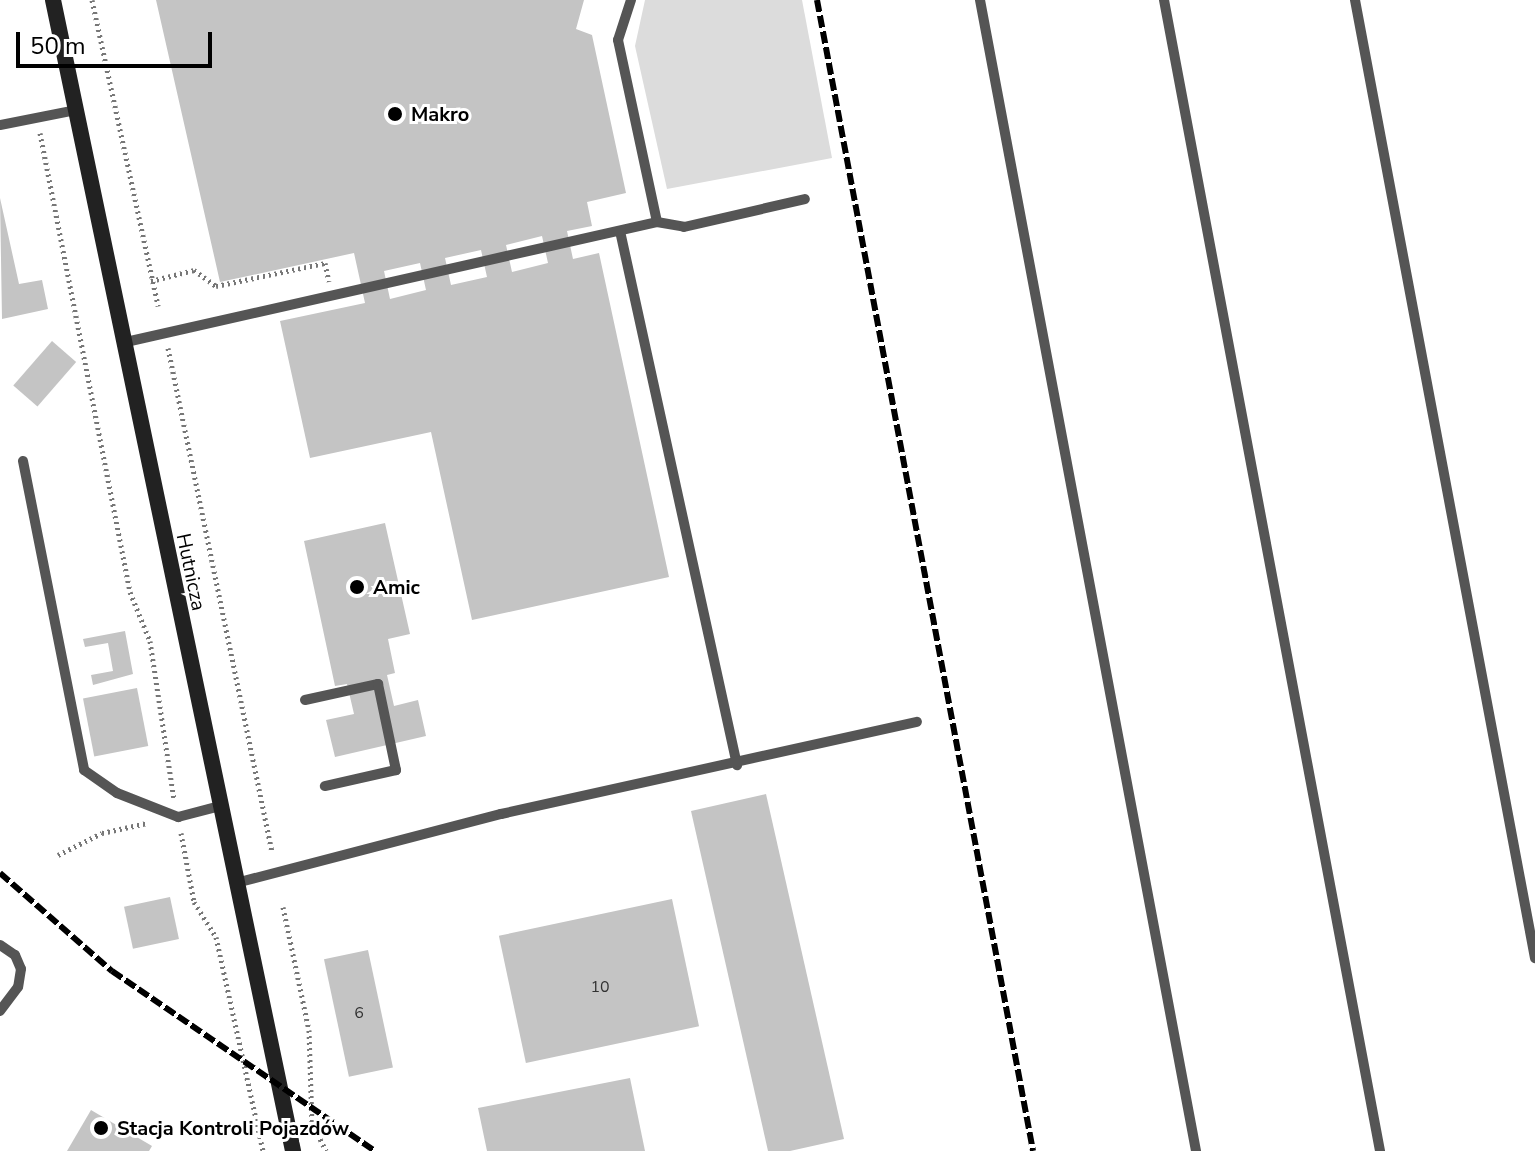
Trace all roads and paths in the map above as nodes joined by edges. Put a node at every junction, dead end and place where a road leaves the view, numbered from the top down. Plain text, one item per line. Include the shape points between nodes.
1 (53, 0) edge
2 (92, 0) edge
3 (631, 0) edge
4 (980, 0) edge
5 (1164, 0) edge
6 (1355, 0) edge
7 (76, 110) junction
8 (36, 118) junction
9 (0, 125) edge
10 (805, 199) dead end
11 (657, 222) junction
12 (620, 231) junction
13 (151, 281) junction
14 (332, 294) junction
15 (158, 306) dead end
16 (166, 341) dead end
17 (126, 342) junction
18 (23, 461) dead end
19 (305, 700) dead end
20 (917, 722) dead end
21 (737, 765) junction
22 (325, 786) dead end
23 (220, 806) junction
24 (178, 817) junction
25 (272, 852) dead end
26 (58, 855) dead end
27 (236, 883) junction
28 (283, 907) dead end
29 (0, 945) edge
30 (1535, 958) edge
31 (0, 1011) edge
32 (263, 1151) edge
33 (293, 1151) edge
34 (326, 1151) edge
35 (1196, 1151) edge
36 (1380, 1151) edge

1 - 7 main road, Hutnicza
2 - 13 path
3 - 11 lane via 618,40
4 - 35 lane
5 - 36 lane
6 - 30 lane
7 - 8 lane
7 - 17 main road, Hutnicza
8 - 9 lane
8 - 24 path via 130,592 150,641
10 - 11 lane via 684,227
11 - 12 lane
12 - 14 lane
12 - 21 lane
13 - 14 path via 194,270 216,286 325,263
13 - 15 path
14 - 17 lane
16 - 25 path
17 - 23 main road, Hutnicza
18 - 24 lane via 84,770 117,793
19 - 22 lane via 378,684 396,770
20 - 21 lane
21 - 27 lane via 501,814
23 - 24 lane
23 - 27 main road, Hutnicza
24 - 26 path via 102,833
24 - 32 path via 194,902 216,937
27 - 33 main road, Hutnicza
28 - 34 path via 309,1030 312,1123
29 - 31 lane via 21,969 18,987

